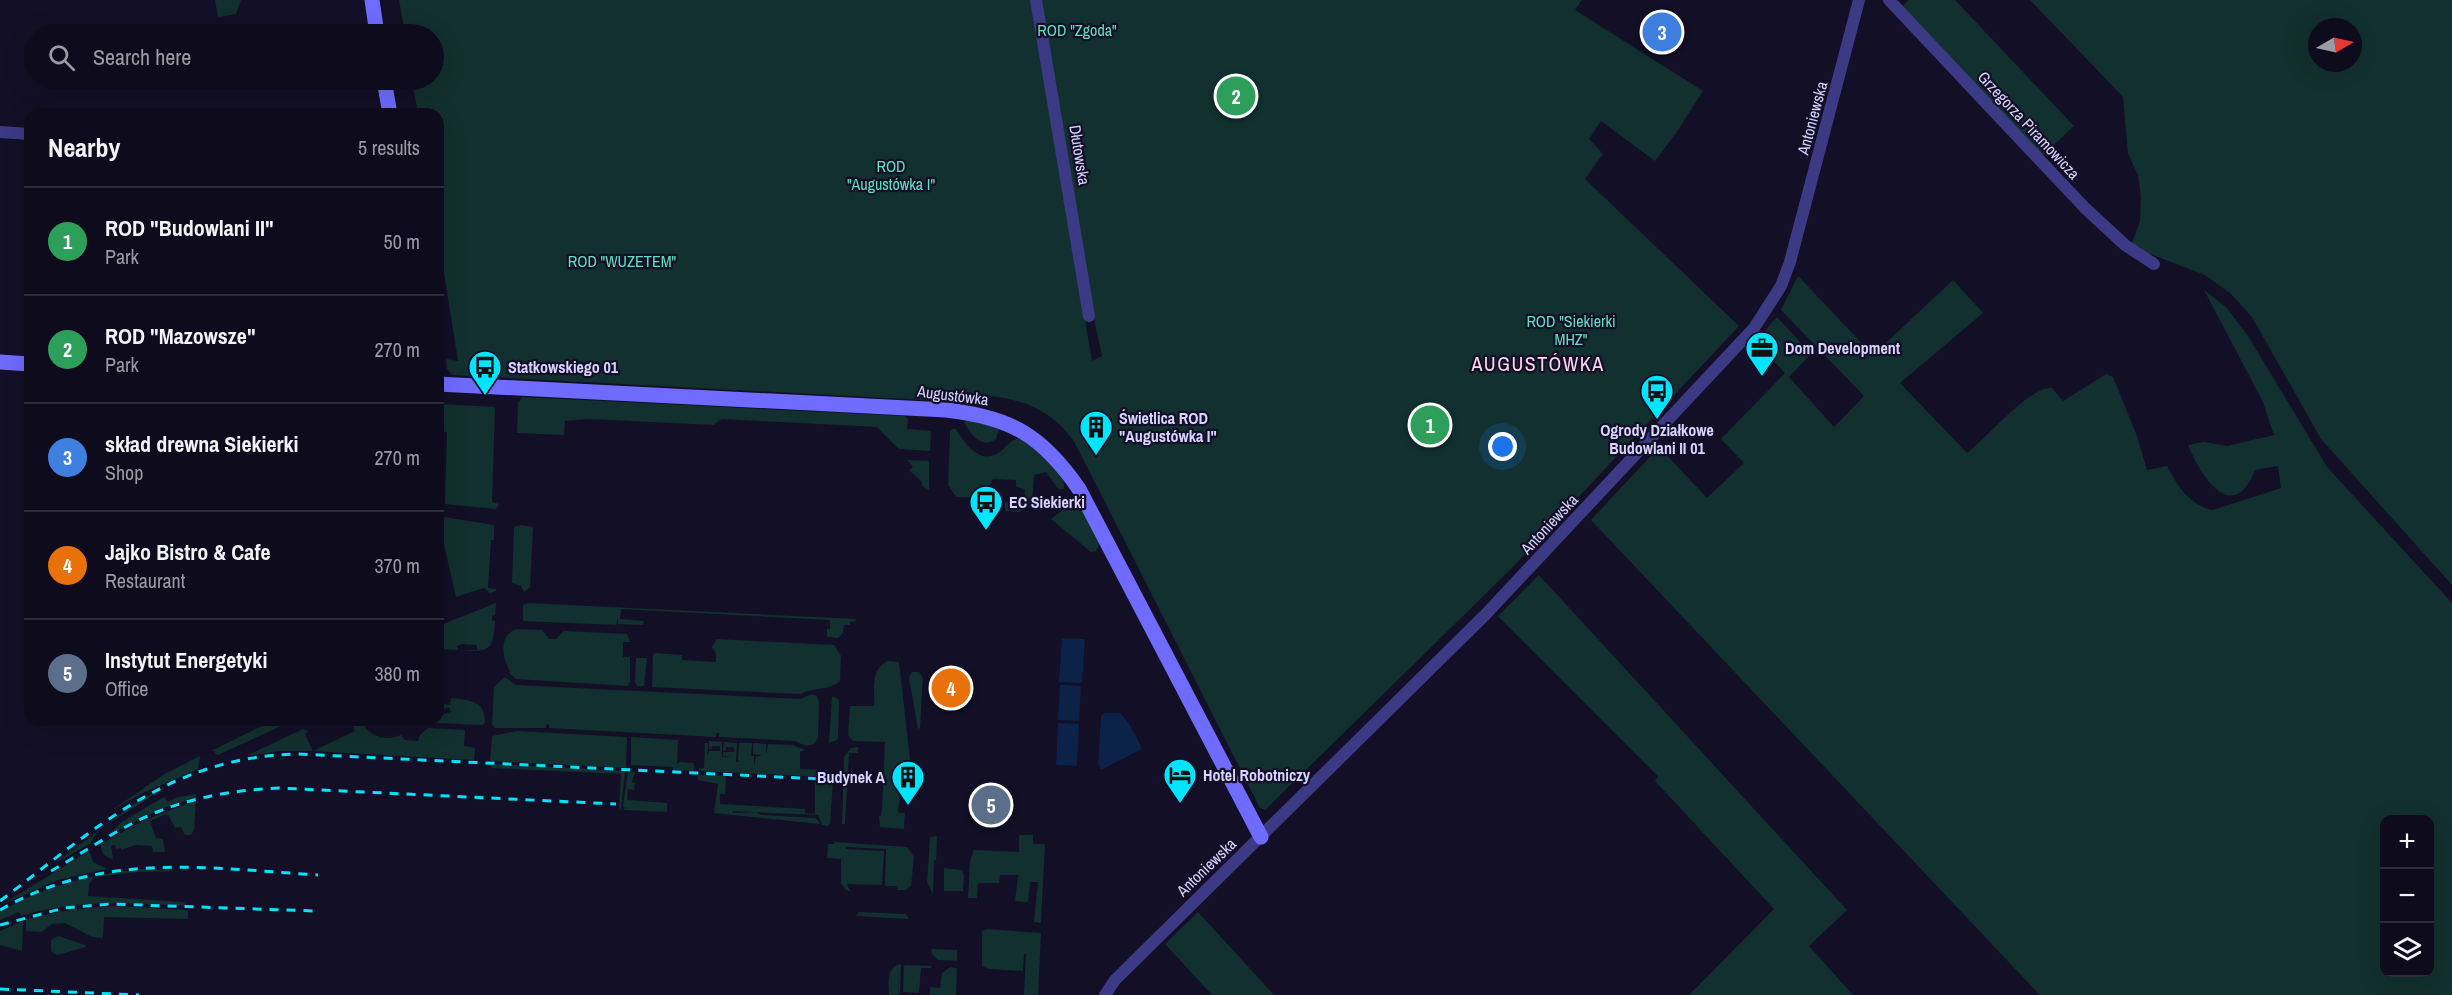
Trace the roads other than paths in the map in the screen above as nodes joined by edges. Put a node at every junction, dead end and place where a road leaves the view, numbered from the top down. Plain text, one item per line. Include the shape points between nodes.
1 (372, 0) edge
2 (1036, 0) edge
3 (1859, 0) edge
4 (1889, 0) edge
5 (376, 24) edge
6 (386, 90) edge
7 (389, 108) edge
8 (0, 132) edge
9 (24, 134) edge
10 (2154, 264) dead end
11 (1089, 316) dead end
12 (0, 362) edge
13 (24, 364) edge
14 (444, 384) edge
15 (1261, 837) junction
16 (1105, 995) edge

1 - 5 street
2 - 11 street, Dłutowska
3 - 15 street, Antoniewska via 1795,247 1765,313 1692,397 1486,614
4 - 10 street, Grzegorza Piramowicza via 2085,208 2125,245
6 - 7 street
8 - 9 street
12 - 13 street
14 - 15 street, Augustówka via 946,410 988,416 1015,426 1055,458 1079,489
15 - 16 street, Antoniewska via 1115,980

